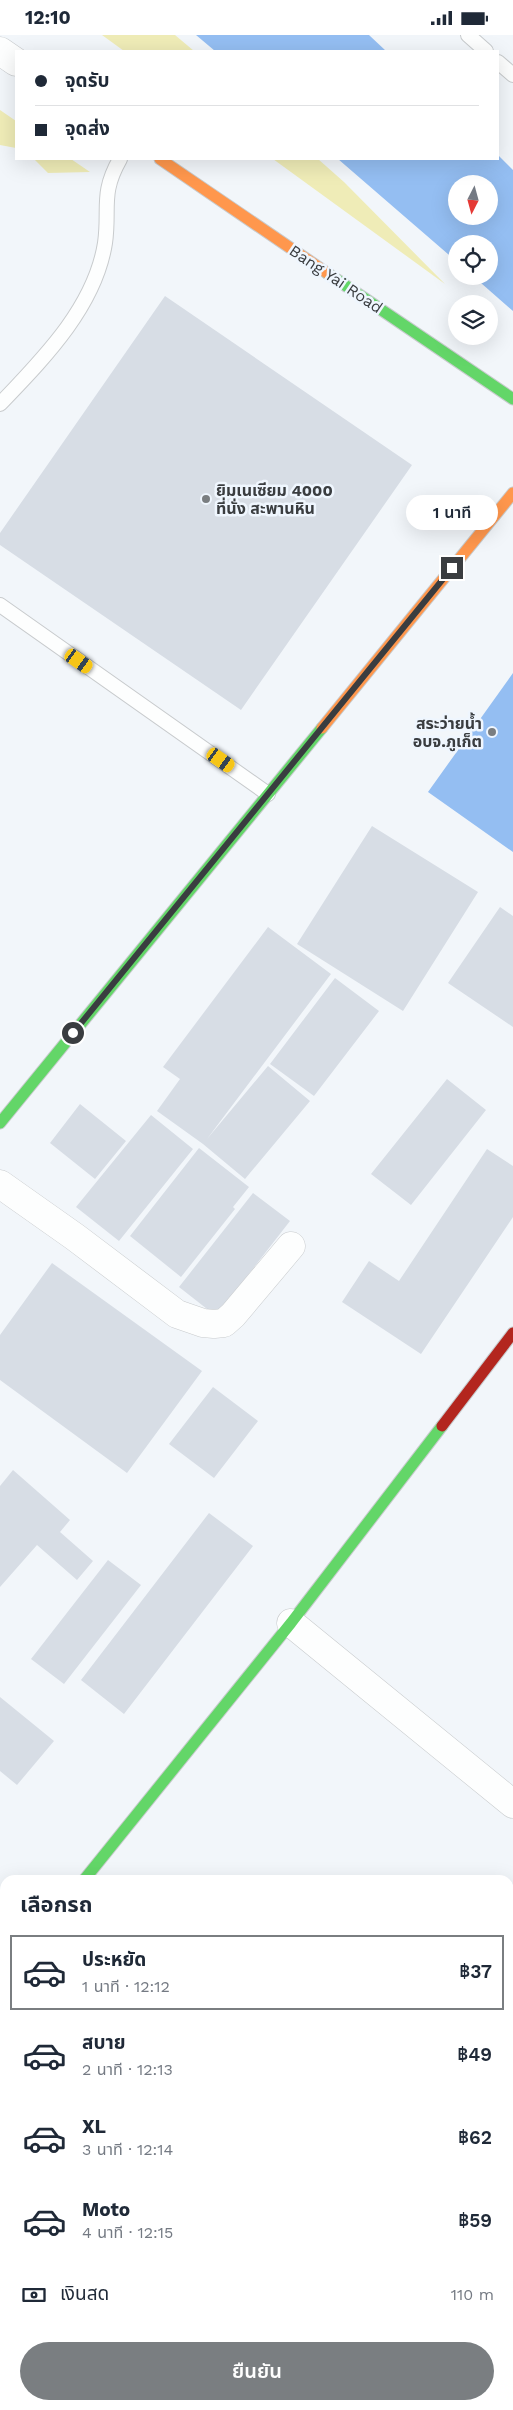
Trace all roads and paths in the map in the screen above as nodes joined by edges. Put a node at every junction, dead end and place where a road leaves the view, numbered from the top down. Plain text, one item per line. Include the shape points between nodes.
1 (468, 35) edge
2 (485, 50) edge
3 (0, 51) edge
4 (15, 60) edge
5 (499, 63) edge
6 (513, 75) edge
7 (120, 160) edge
8 (161, 160) edge
9 (513, 399) edge
10 (0, 404) edge
11 (513, 493) edge
12 (0, 605) edge
13 (268, 794) junction
14 (0, 1123) edge
15 (0, 1184) edge
16 (291, 1246) dead end
17 (513, 1333) edge
18 (291, 1623) junction
19 (513, 1804) edge
20 (88, 1875) edge

1 - 2 lane
3 - 4 street
5 - 6 lane
7 - 10 lane via 108,185 105,243 94,280 77,314
8 - 9 street, Bang Yai Road
11 - 13 street
12 - 13 lane
13 - 14 street
15 - 16 street via 76,1237 177,1315 203,1323 224,1323 234,1315
17 - 18 street
18 - 19 street
18 - 20 street

